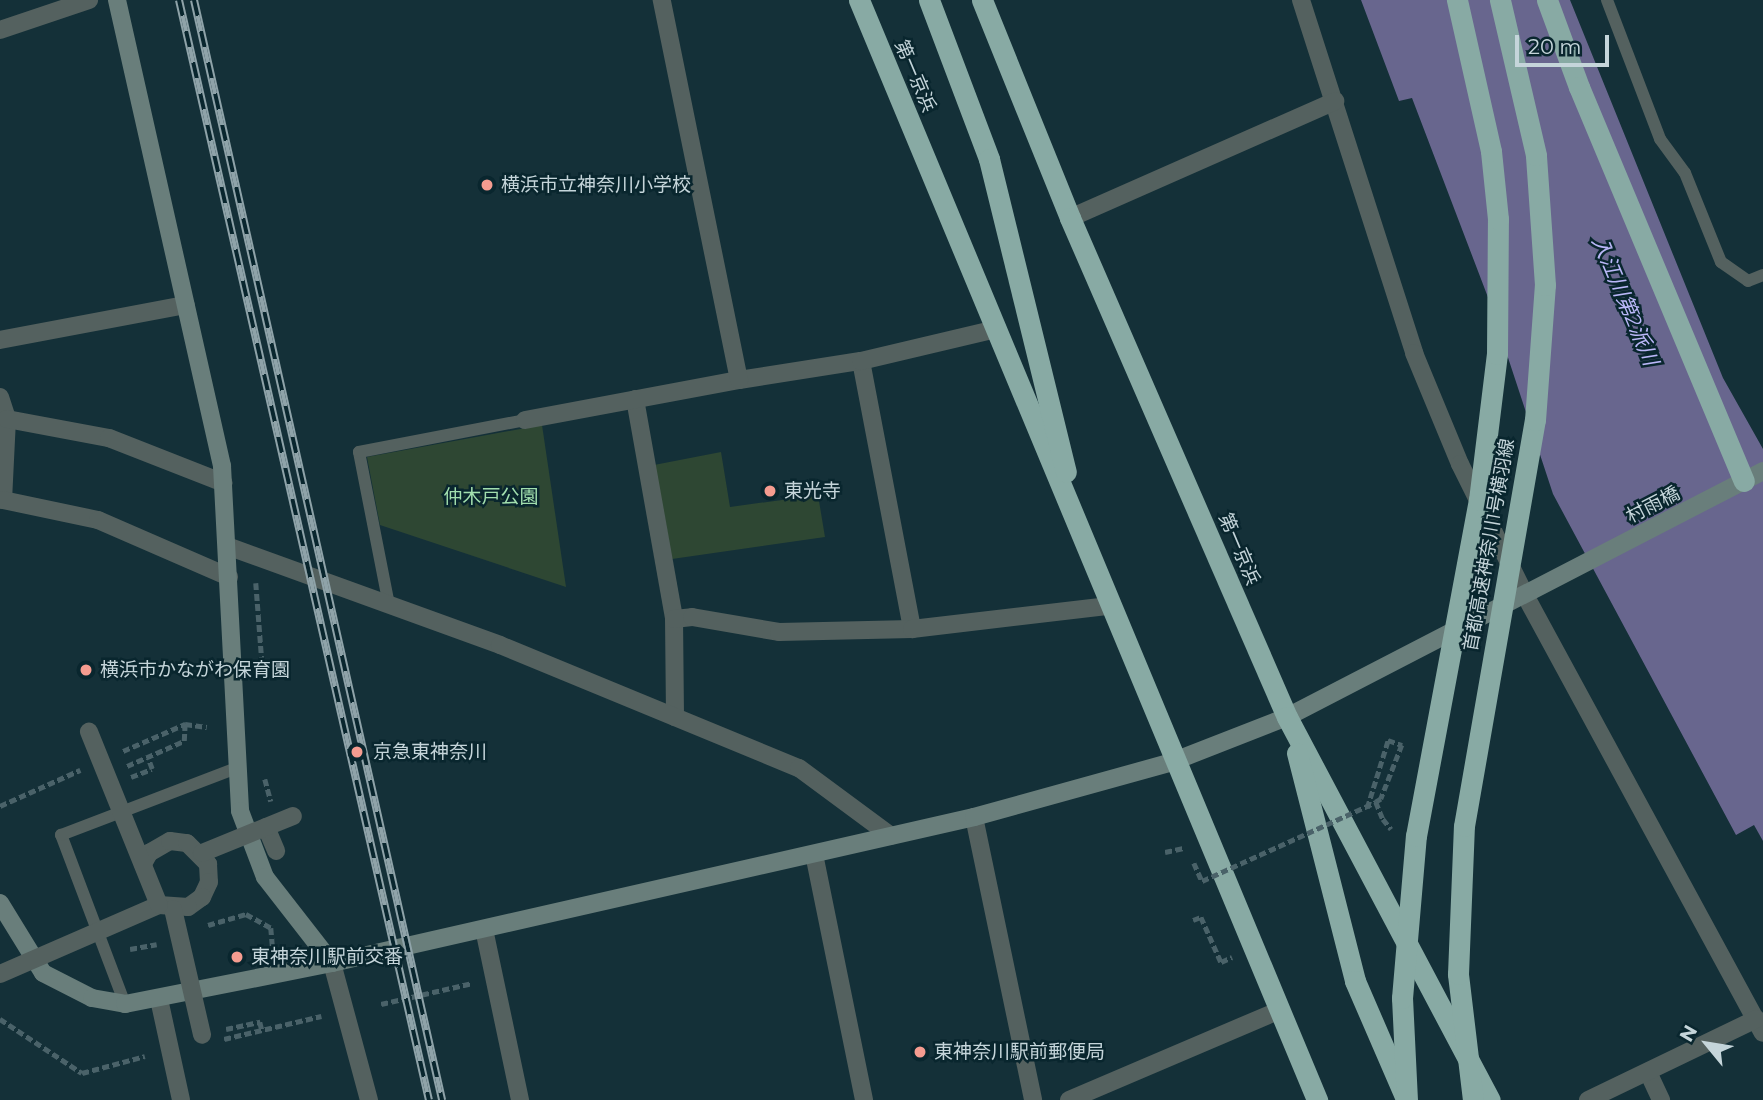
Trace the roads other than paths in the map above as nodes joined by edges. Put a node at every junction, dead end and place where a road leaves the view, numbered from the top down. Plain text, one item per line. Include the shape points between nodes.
1 (89, 0) edge
2 (117, 0) edge
3 (662, 0) edge
4 (859, 0) edge
5 (929, 0) edge
6 (982, 0) edge
7 (1301, 0) edge
8 (1457, 0) edge
9 (1500, 0) edge
10 (1547, 0) edge
11 (1607, 0) edge
12 (0, 30) edge
13 (1335, 101) junction
14 (1070, 218) junction
15 (1763, 275) edge
16 (186, 305) junction
17 (996, 329) junction
18 (0, 340) edge
19 (861, 361) junction
20 (739, 380) junction
21 (0, 397) edge
22 (635, 399) junction
23 (7, 419) junction
24 (525, 420) joint
25 (1754, 476) edge
26 (223, 483) junction
27 (227, 546) junction
28 (1084, 546) junction
29 (229, 577) junction
30 (1525, 594) junction
31 (389, 605) junction
32 (1107, 606) junction
33 (674, 619) junction
34 (912, 629) junction
35 (675, 717) junction
36 (1287, 717) junction
37 (89, 732) dead end
38 (1172, 762) junction
39 (239, 767) junction
40 (293, 816) dead end
41 (974, 817) junction
42 (266, 827) junction
43 (891, 836) junction
44 (276, 851) dead end
45 (202, 853) junction
46 (814, 854) junction
47 (144, 864) junction
48 (0, 903) edge
49 (166, 907) junction
50 (484, 929) junction
51 (332, 963) junction
52 (0, 974) edge
53 (159, 999) junction
54 (125, 1004) junction
55 (1280, 1010) junction
56 (1759, 1026) edge
57 (209, 1038) road end
58 (1648, 1072) junction
59 (181, 1100) edge
60 (369, 1100) edge
61 (520, 1100) edge
62 (864, 1100) edge
63 (1032, 1100) edge
64 (1069, 1100) edge
65 (1317, 1100) edge
66 (1407, 1100) edge
67 (1473, 1100) edge
68 (1489, 1100) edge
69 (1588, 1100) edge
70 (1661, 1100) edge

1 - 12 street
2 - 16 street
3 - 20 street
4 - 17 highway, 第一京浜
5 - 28 highway via 989,159
6 - 14 highway, 第一京浜
7 - 13 street
8 - 66 highway, 首都高速神奈川1号横羽線, bridge via 1491,151 1499,258 1497,354 1479,500 1416,836 1402,998
9 - 67 highway, 首都高速神奈川1号横羽線, bridge via 1536,155 1545,285 1535,420 1464,826 1458,974
10 - 25 highway via 1709,400
11 - 15 lane via 1660,139 1685,173 1721,262 1748,281
13 - 14 street
13 - 30 street via 1414,353 1460,464
14 - 36 highway, 第一京浜
16 - 18 street
16 - 26 street
17 - 19 street
17 - 28 highway, 第一京浜
19 - 20 street
19 - 34 street
20 - 22 street
21 - 23 street
22 - 24 street
22 - 33 street
23 - 26 street via 109,438
23 - 29 street via 3,500 98,520
24 - 31 lane via 359,452
25 - 30 street, 村雨橋
26 - 27 street
27 - 29 street
27 - 31 street
28 - 32 highway, 第一京浜
29 - 39 street
30 - 36 street, 村雨橋
30 - 56 street
31 - 35 street
32 - 34 street
32 - 38 highway, 第一京浜
33 - 34 street via 692,617 779,632
33 - 35 street
35 - 43 street via 799,768
36 - 38 street, 村雨橋
36 - 66 highway via 1355,981
36 - 68 highway, 第一京浜
37 - 47 street, bridge
38 - 41 street, 村雨橋
38 - 55 highway, 第一京浜
39 - 51 street via 240,811 265,877
39 - 54 lane via 61,835
40 - 42 street, bridge
41 - 43 street, 村雨橋
41 - 63 street
42 - 44 street
42 - 45 street, bridge
43 - 46 street, 村雨橋
45 - 47 street via 187,843 170,841 149,853
45 - 49 street via 209,882 202,897 188,907
46 - 50 street, 村雨橋
46 - 62 street
47 - 49 street, bridge
48 - 54 street, 村雨橋 via 43,973 92,998
49 - 52 street, bridge
49 - 57 street, bridge
50 - 51 street, 村雨橋
50 - 61 street
51 - 53 street, 村雨橋
51 - 60 street
53 - 54 street, 村雨橋
53 - 59 street
55 - 64 street
55 - 65 highway, 第一京浜
56 - 58 street
58 - 69 street
58 - 70 street

